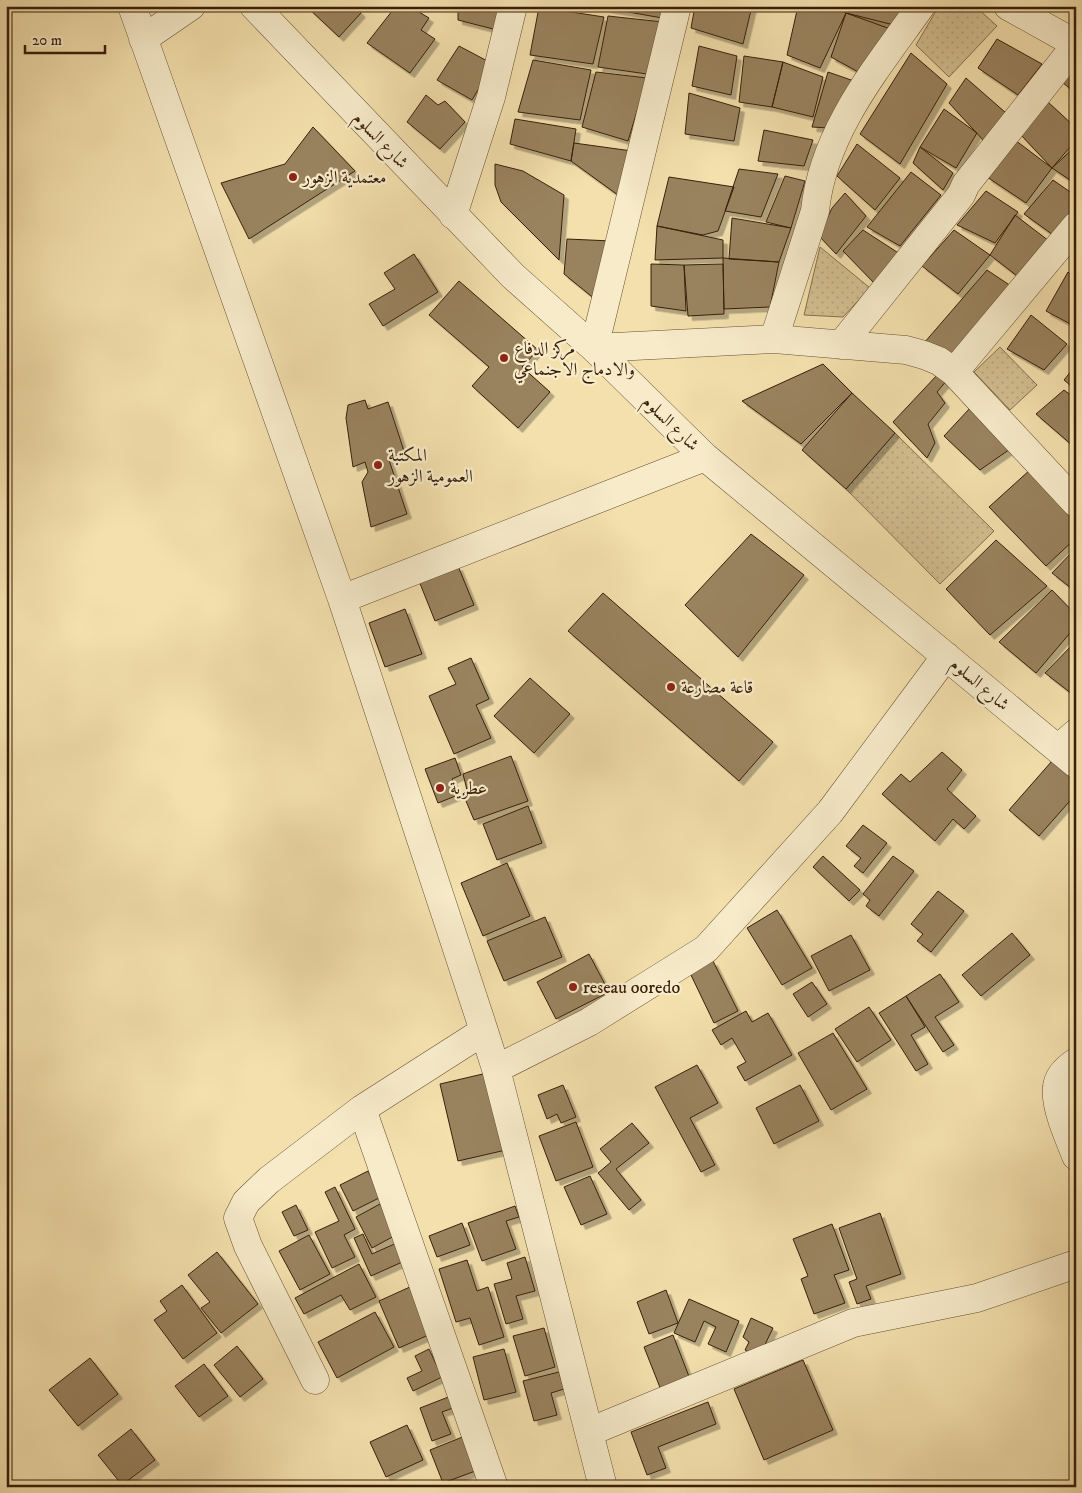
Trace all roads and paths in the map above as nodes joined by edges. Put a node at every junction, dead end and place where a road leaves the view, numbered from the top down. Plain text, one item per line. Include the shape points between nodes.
1 (132, 6) edge
2 (191, 6) edge
3 (254, 6) edge
4 (513, 6) edge
5 (677, 6) edge
6 (921, 6) edge
7 (1008, 6) edge
8 (143, 39) junction
9 (1076, 44) edge
10 (453, 215) junction
11 (1076, 226) edge
12 (774, 339) junction
13 (841, 344) junction
14 (594, 348) junction
15 (954, 372) junction
16 (705, 457) junction
17 (1076, 503) edge
18 (342, 599) junction
19 (946, 656) junction
20 (1070, 749) edge
21 (484, 1030) junction
22 (1076, 1062) edge
23 (496, 1070) junction
24 (362, 1109) junction
25 (1076, 1156) edge
26 (1076, 1264) edge
27 (315, 1380) dead end
28 (589, 1432) junction
29 (494, 1487) edge
30 (603, 1487) edge

1 - 8 street
2 - 8 street
3 - 10 street, شارع السلوم
4 - 10 street via 492,97
5 - 14 street
6 - 12 street via 846,116 824,168 815,211
7 - 9 street
8 - 18 street
9 - 13 street via 966,184 961,195
10 - 14 street, شارع السلوم via 513,276
11 - 15 street
12 - 13 street
12 - 14 street
13 - 15 street via 906,350 939,361
14 - 16 street, شارع السلوم
15 - 17 street
16 - 18 street
16 - 19 street, شارع السلوم
18 - 21 street
19 - 20 street, شارع السلوم
19 - 23 street via 830,812 706,949 589,1022
21 - 23 street
21 - 24 street
22 - 25 street via 1060,1076 1057,1086 1063,1122
23 - 28 street
24 - 27 street via 269,1180 246,1202 238,1218 248,1246
24 - 29 street
26 - 28 street via 977,1298 853,1323
28 - 30 street

